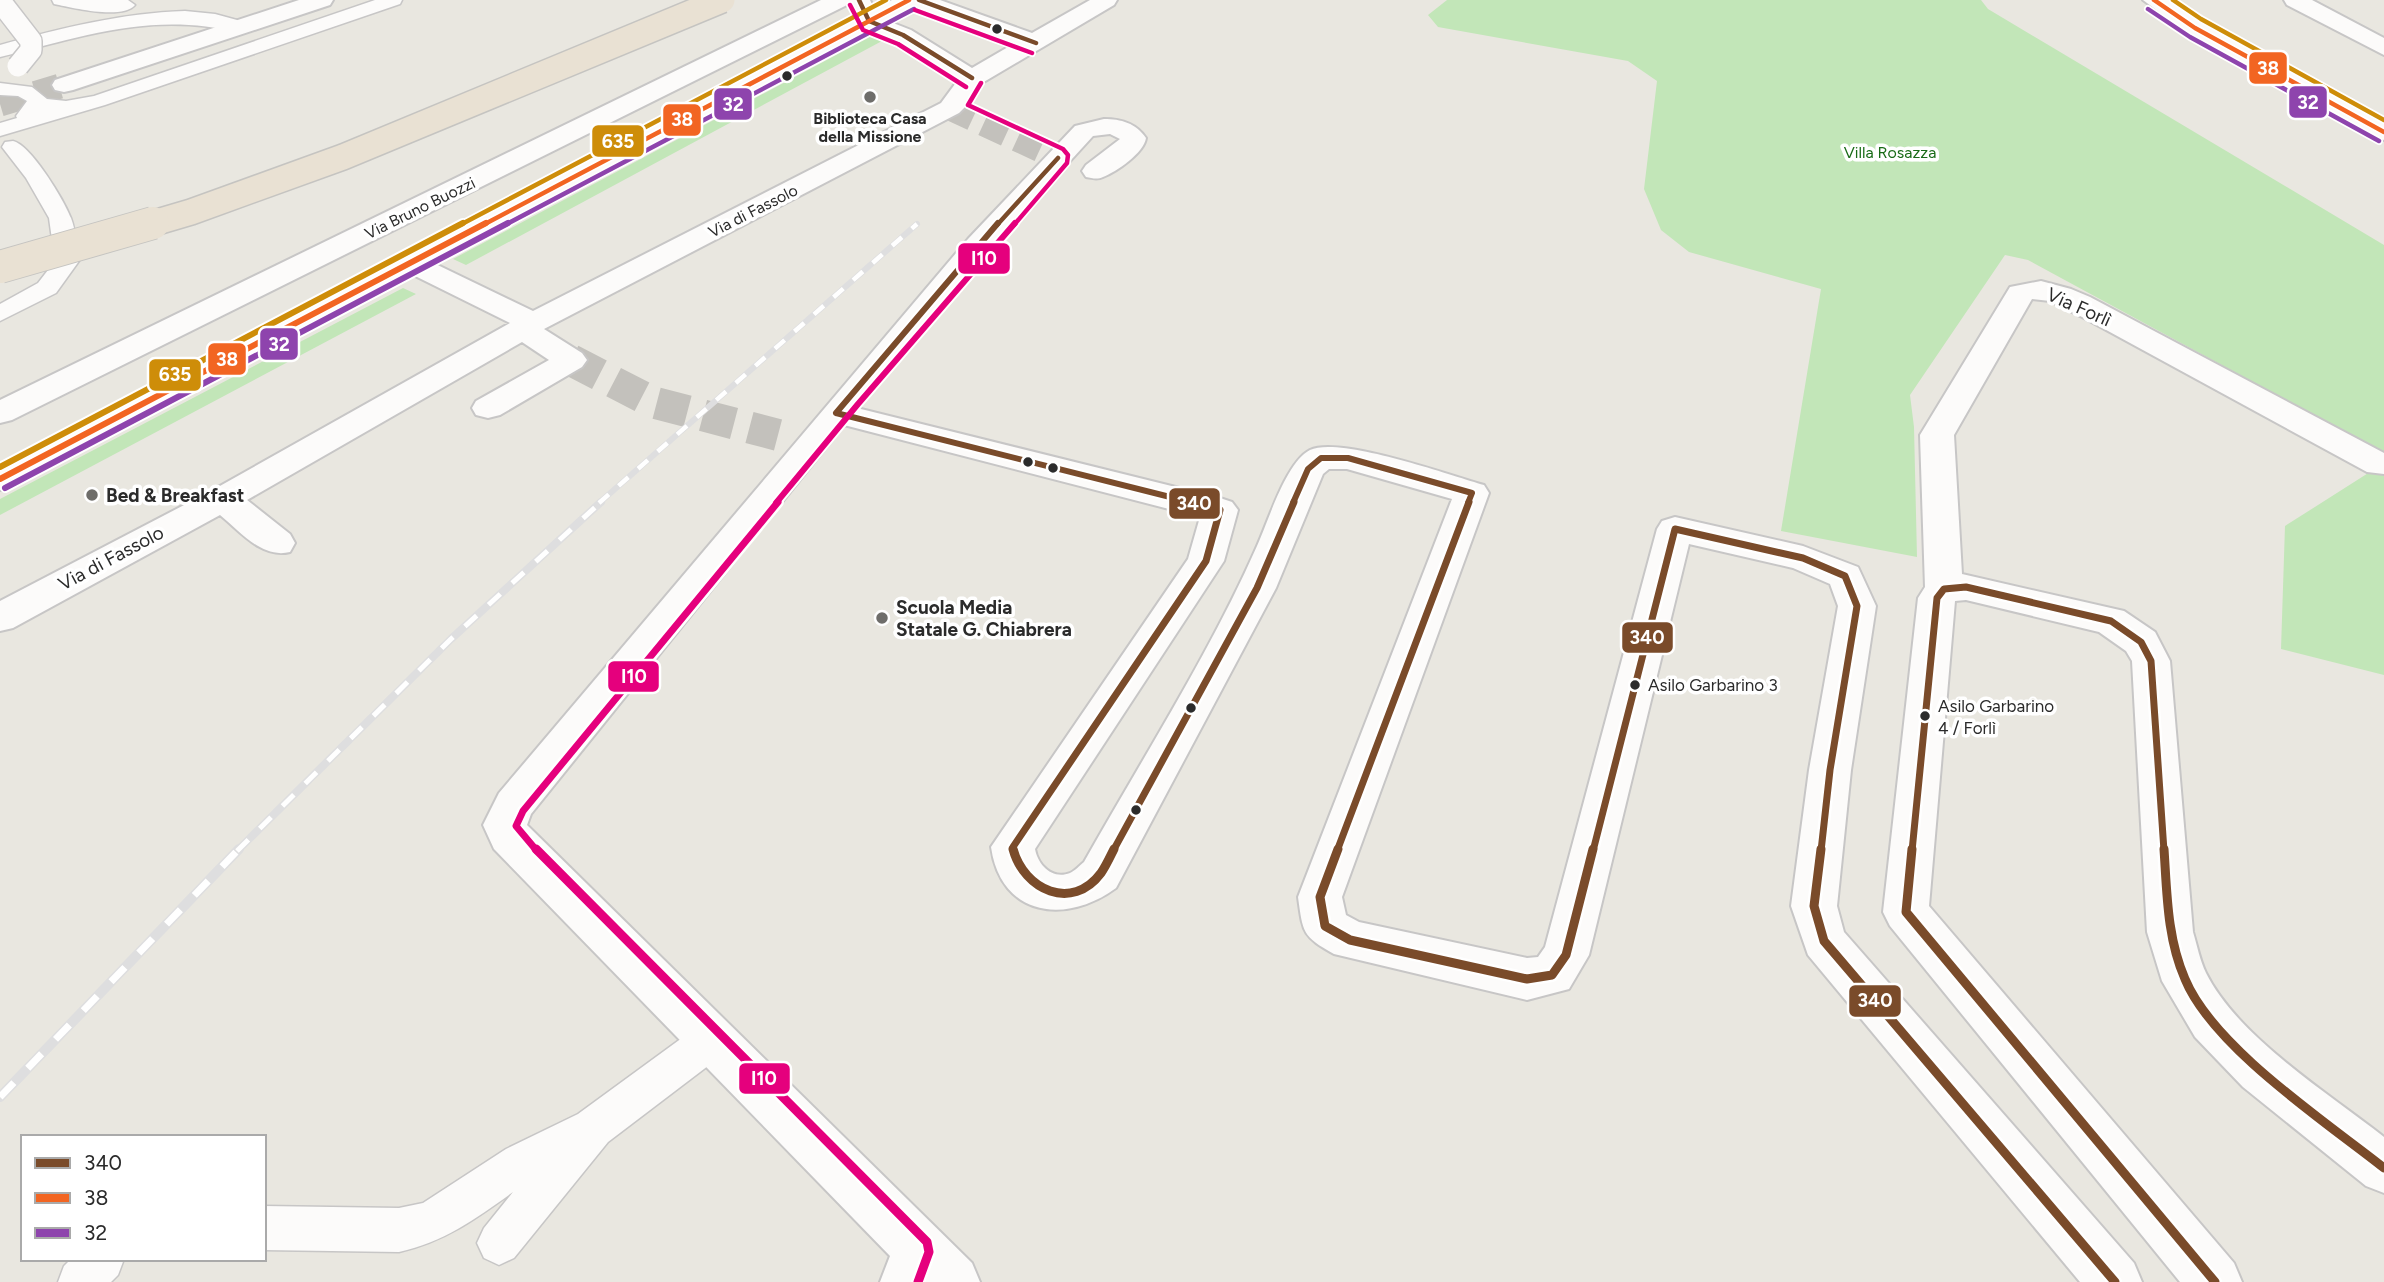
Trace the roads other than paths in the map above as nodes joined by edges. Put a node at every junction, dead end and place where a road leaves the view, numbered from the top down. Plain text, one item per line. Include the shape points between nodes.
1 (61, 0) edge
2 (194, 0) edge
3 (321, 0) edge
4 (393, 0) edge
5 (675, 0) edge
6 (722, 0) edge
7 (839, 0) edge
8 (909, 0) edge
9 (919, 0) edge
10 (1105, 0) edge
11 (2154, 0) edge
12 (2342, 0) edge
13 (0, 1) edge
14 (2300, 3) edge
15 (957, 5) edge
16 (864, 10) edge
17 (241, 27) junction
18 (1036, 43) junction
19 (2384, 48) edge
20 (0, 51) edge
21 (18, 66) junction
22 (972, 78) junction
23 (0, 79) edge
24 (64, 85) tunnel mouth
25 (0, 89) edge
26 (31, 95) junction
27 (97, 101) junction
28 (2384, 132) edge
29 (5, 133) edge
30 (1094, 171) dead end
31 (0, 244) edge
32 (411, 263) junction
33 (0, 267) edge
34 (0, 314) edge
35 (527, 326) junction
36 (488, 408) dead end
37 (0, 413) edge
38 (808, 430) junction
39 (2379, 464) dead end
40 (0, 479) edge
41 (223, 499) junction
42 (277, 542) dead end
43 (1944, 589) junction
44 (0, 618) edge
45 (711, 1040) junction
46 (593, 1128) junction
47 (2384, 1168) edge
48 (266, 1228) edge
49 (499, 1243) dead end
50 (100, 1261) edge
51 (926, 1271) edge
52 (80, 1282) edge
53 (2115, 1282) edge
54 (2215, 1282) edge

1 - 2 lane via 118,6
3 - 17 street
4 - 27 lane
5 - 31 highway via 273,161 167,197
6 - 33 highway, bridge via 330,162 191,212
7 - 37 street, Via Bruno Buozzi
8 - 16 street
9 - 15 street
10 - 18 street
11 - 28 street via 2195,28
12 - 14 street
13 - 21 lane, bridge via 31,41 31,50
14 - 19 street
15 - 18 street
16 - 22 street
16 - 32 street
17 - 20 lane via 208,17 125,20
17 - 24 street
18 - 22 street
21 - 23 lane
21 - 26 lane via 13,79
22 - 35 street, Via di Fassolo via 950,108
25 - 26 lane
26 - 27 lane via 41,104 55,107
26 - 29 lane via 36,107
27 - 29 lane
29 - 34 lane via 60,218 67,261 47,288
30 - 38 street via 1132,144 1129,132 1109,126 1084,131
32 - 35 street
32 - 40 street
35 - 36 street via 571,360
35 - 41 street, Via di Fassolo
38 - 45 street via 514,805 505,825 509,837
38 - 53 street via 1220,510 1206,561 1013,847 1013,862 1023,877 1038,888 1058,893 1082,888 1100,875 1257,588 1308,469 1321,458 1348,458 1472,493 1321,897 1325,926 1350,940 1527,979 1552,975 1566,955 1675,529 1802,558 1845,576 1857,606 1814,906 1824,941
39 - 43 street, Via Forlì via 2097,313 2053,292 2030,290 2021,293 1937,435
41 - 42 street
41 - 44 street, Via di Fassolo
43 - 47 street via 1966,587 2111,621 2141,642 2151,661 2170,932 2185,981 2212,1022 2260,1071
43 - 54 street, Via Forlì via 1937,598 1906,912
45 - 46 lane
45 - 51 street
46 - 48 lane via 512,1168 435,1221 417,1228
46 - 49 lane
50 - 52 lane

